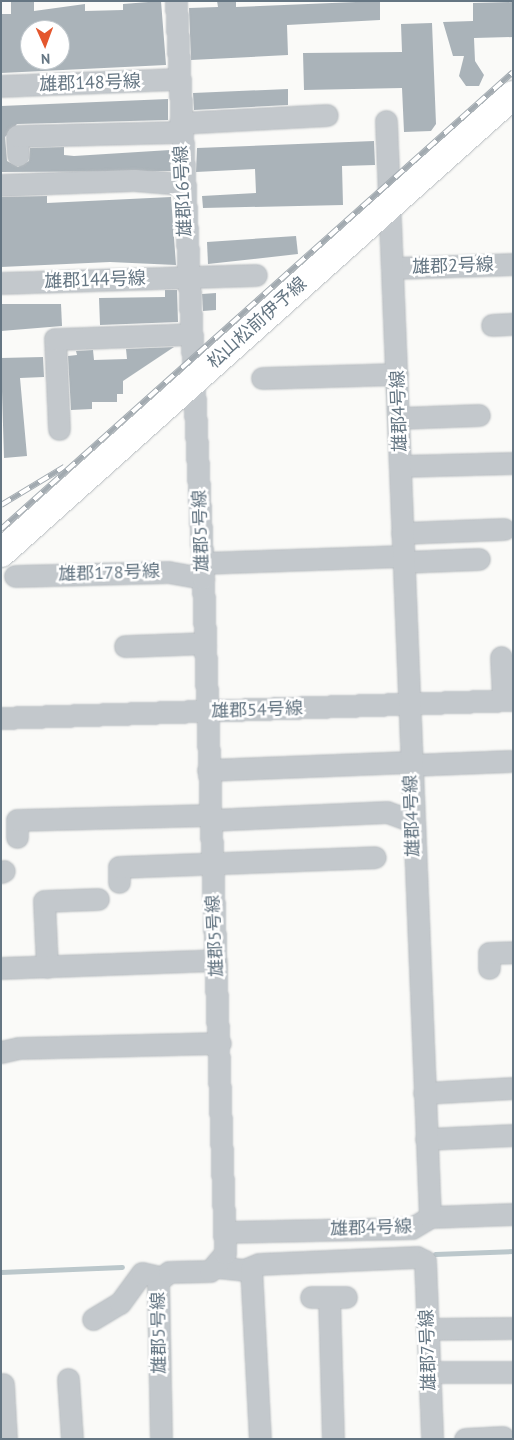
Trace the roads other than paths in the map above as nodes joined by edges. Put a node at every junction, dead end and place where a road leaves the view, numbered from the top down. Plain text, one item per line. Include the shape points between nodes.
1 (176, 1) edge
2 (179, 79) junction
3 (1, 86) edge
4 (513, 95) edge
5 (327, 115) dead end
6 (386, 121) dead end
7 (180, 128) junction
8 (18, 155) dead end
9 (182, 184) junction
10 (1, 185) edge
11 (391, 204) junction
12 (513, 264) edge
13 (394, 268) junction
14 (256, 275) dead end
15 (188, 277) junction
16 (1, 283) edge
17 (191, 334) junction
18 (397, 374) junction
19 (193, 380) junction
20 (269, 382) dead end
21 (479, 415) dead end
22 (399, 418) junction
23 (59, 429) dead end
24 (513, 463) edge
25 (400, 466) junction
26 (504, 529) dead end
27 (402, 533) junction
28 (1, 552) edge
29 (403, 559) junction
30 (479, 559) dead end
31 (202, 570) junction
32 (25, 581) dead end
33 (205, 643) junction
34 (125, 646) dead end
35 (501, 657) dead end
36 (508, 700) edge
37 (408, 705) junction
38 (206, 712) junction
39 (1, 718) edge
40 (510, 761) dead end
41 (410, 763) junction
42 (208, 770) junction
43 (210, 818) junction
44 (412, 821) junction
45 (17, 837) dead end
46 (375, 857) dead end
47 (211, 864) junction
48 (119, 882) dead end
49 (87, 905) dead end
50 (513, 952) edge
51 (216, 960) junction
52 (47, 967) junction
53 (1, 968) edge
54 (489, 968) dead end
55 (220, 1043) junction
56 (1, 1052) edge
57 (513, 1088) edge
58 (424, 1093) junction
59 (513, 1135) edge
60 (426, 1138) junction
61 (513, 1214) edge
62 (430, 1217) junction
63 (224, 1232) junction
64 (217, 1267) junction
65 (251, 1268) junction
66 (160, 1277) junction
67 (329, 1297) dead end
68 (93, 1319) dead end
69 (513, 1328) edge
70 (427, 1330) junction
71 (429, 1372) junction
72 (513, 1372) edge
73 (68, 1379) dead end
74 (8, 1397) dead end
75 (503, 1437) dead end
76 (6, 1439) edge
77 (72, 1439) edge
78 (161, 1439) edge
79 (260, 1439) edge
80 (333, 1439) edge
81 (432, 1439) edge
82 (466, 1439) edge

1 - 2 street, 雄郡16号線
2 - 3 street, 雄郡148号線
2 - 7 street, 雄郡16号線
4 - 11 main road, 松山松前伊予線
5 - 7 street
6 - 11 street, 雄郡4号線
7 - 8 street via 17,136
7 - 9 street, 雄郡16号線
9 - 10 street via 134,180
9 - 15 street, 雄郡16号線
11 - 13 street, 雄郡4号線
11 - 19 main road, 松山松前伊予線
12 - 13 street, 雄郡2号線
13 - 18 street, 雄郡4号線
14 - 15 street, 雄郡144号線
15 - 16 street, 雄郡144号線
15 - 17 street, 雄郡16号線
17 - 19 street, 雄郡16号線
17 - 23 street via 55,339
18 - 20 street
18 - 22 street, 雄郡4号線
19 - 28 main road, 松山松前伊予線
19 - 31 street, 雄郡5号線
21 - 22 street
22 - 25 street, 雄郡4号線
24 - 25 street
25 - 27 street, 雄郡4号線
26 - 27 street
27 - 29 street, 雄郡4号線
29 - 30 street, 雄郡178号線
29 - 31 street, 雄郡178号線
29 - 37 street, 雄郡4号線
31 - 32 street, 雄郡178号線 via 102,581
31 - 33 street, 雄郡5号線
33 - 34 street
33 - 38 street, 雄郡5号線
35 - 36 street
36 - 37 street, 雄郡54号線
37 - 38 street, 雄郡54号線
37 - 41 street, 雄郡4号線
38 - 39 street, 雄郡54号線
38 - 42 street, 雄郡5号線
40 - 41 street
41 - 42 street
41 - 44 street, 雄郡4号線
42 - 43 street, 雄郡5号線
43 - 44 street via 387,812
43 - 45 street via 119,808 17,820
43 - 47 street, 雄郡5号線
44 - 58 street, 雄郡4号線
46 - 47 street
47 - 48 street via 119,867
47 - 51 street, 雄郡5号線
49 - 52 street via 44,901
50 - 54 street via 489,953
51 - 52 street
51 - 55 street, 雄郡5号線
52 - 53 street
55 - 56 street via 18,1048
55 - 63 street, 雄郡5号線
57 - 58 street
58 - 60 street, 雄郡4号線
59 - 60 street
60 - 62 street, 雄郡4号線
61 - 62 street
62 - 63 street, 雄郡4号線 via 412,1228
63 - 64 street, 雄郡5号線 via 225,1253
64 - 65 street
64 - 66 street, 雄郡5号線
65 - 70 street, 雄郡7号線 via 259,1264 417,1257 424,1261
65 - 79 street
66 - 68 street via 142,1273 120,1302
66 - 78 street, 雄郡5号線
67 - 80 street
69 - 70 street
70 - 71 street, 雄郡7号線
71 - 72 street
71 - 81 street, 雄郡7号線
73 - 77 street
74 - 76 street
75 - 82 street

